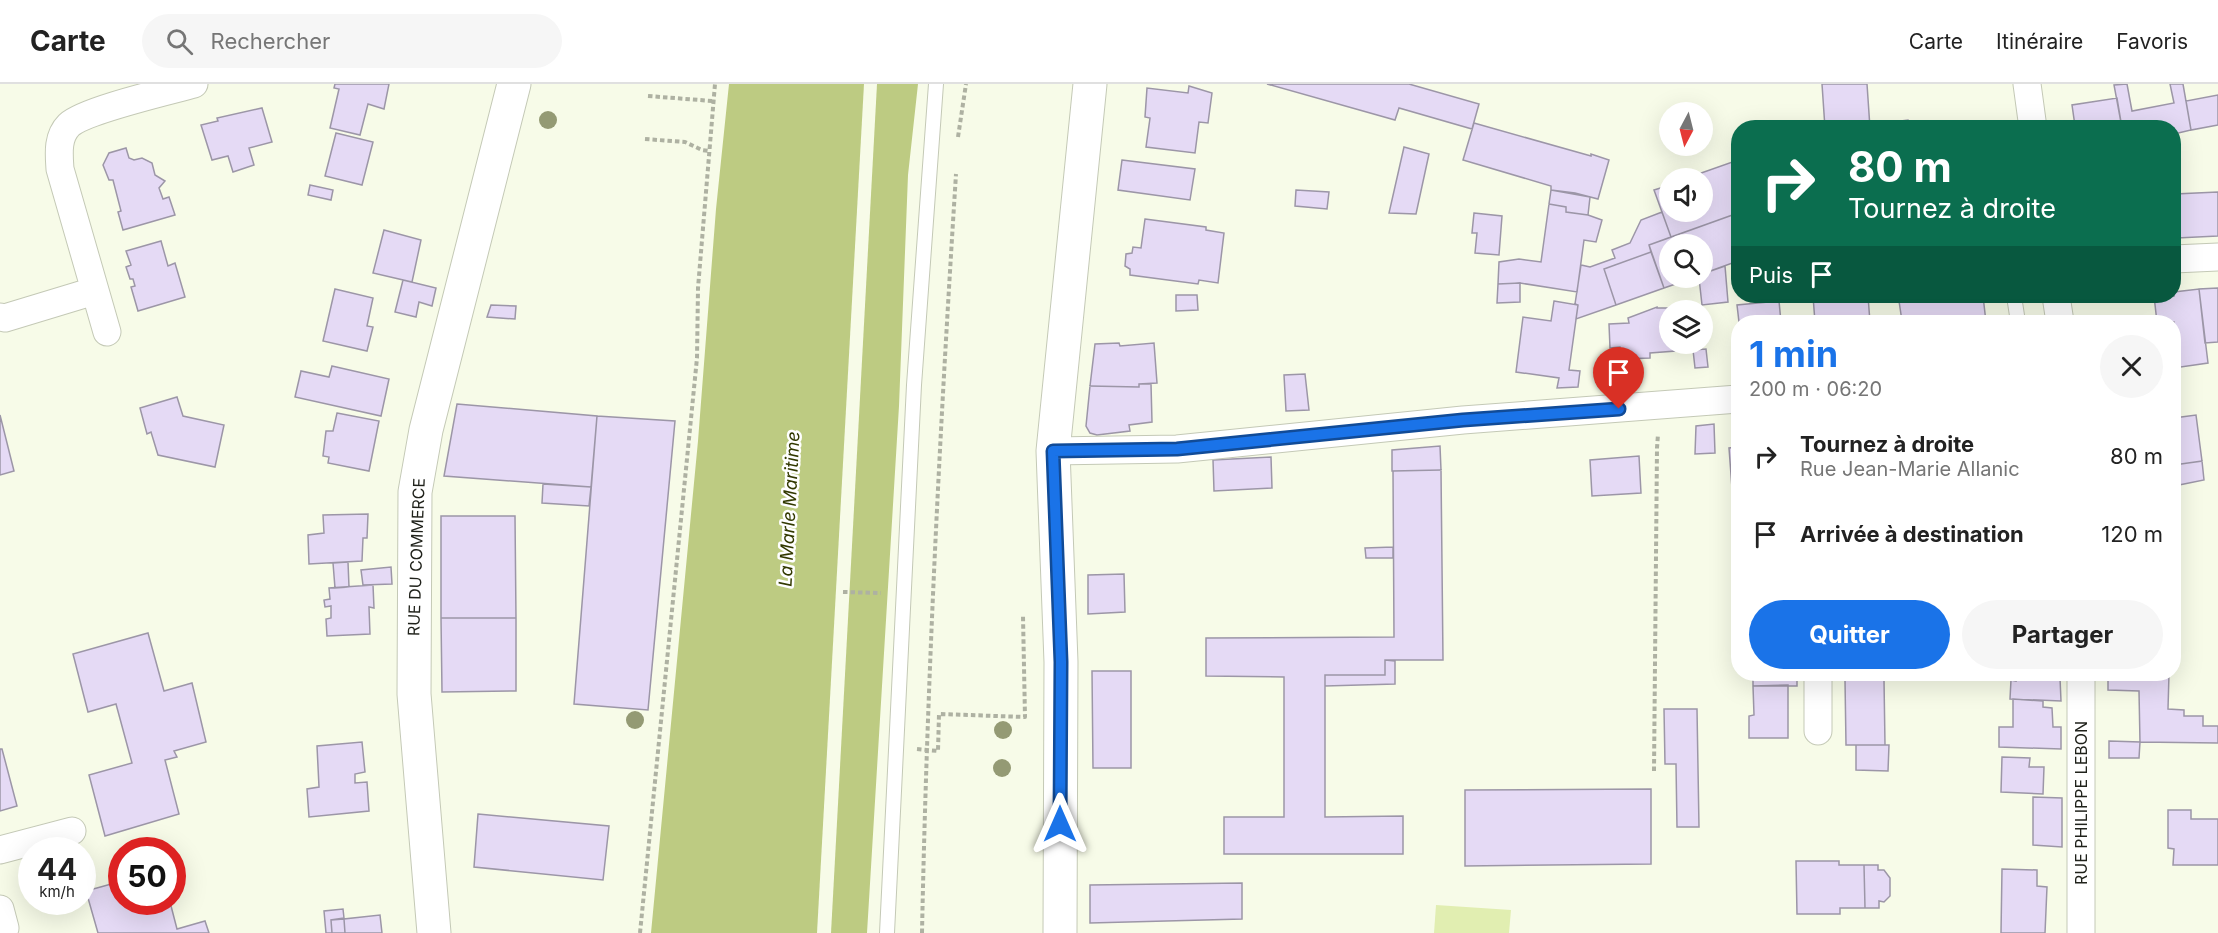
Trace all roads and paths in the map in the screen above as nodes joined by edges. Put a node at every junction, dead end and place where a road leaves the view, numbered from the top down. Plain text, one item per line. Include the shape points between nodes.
1 (194, 84) edge
2 (514, 84) edge
3 (715, 84) edge
4 (936, 84) edge
5 (966, 84) edge
6 (1090, 84) edge
7 (2027, 84) edge
8 (648, 96) dead end
9 (712, 101) junction
10 (2032, 120) edge
11 (645, 138) dead end
12 (958, 139) dead end
13 (709, 151) junction
14 (956, 162) dead end
15 (2218, 257) edge
16 (2181, 259) edge
17 (94, 291) junction
18 (0, 317) edge
19 (107, 332) dead end
20 (1731, 400) edge
21 (1659, 439) dead end
22 (1053, 451) junction
23 (843, 592) dead end
24 (904, 594) junction
25 (1023, 612) dead end
26 (1818, 681) edge
27 (2081, 681) edge
28 (1818, 730) dead end
29 (896, 749) junction
30 (926, 750) junction
31 (1654, 771) dead end
32 (72, 831) dead end
33 (0, 850) edge
34 (434, 933) edge
35 (640, 933) edge
36 (887, 933) edge
37 (922, 933) edge
38 (1060, 933) edge
39 (2081, 933) edge

1 - 17 street via 88,115 69,125 64,133 60,169
2 - 34 street, RUE DU COMMERCE via 426,430 415,492 414,694
3 - 9 path
4 - 24 lane via 914,385
5 - 12 path
6 - 22 street
7 - 10 street
8 - 9 path
9 - 13 path
11 - 13 path via 685,142
13 - 35 path via 698,288 697,358
14 - 30 path
15 - 16 street
17 - 18 street
17 - 19 street
20 - 22 street via 1463,420 1177,449
21 - 31 path
22 - 38 street via 1061,662
23 - 24 path
24 - 29 lane
25 - 30 path via 1025,717 939,714 938,751
26 - 28 street
27 - 39 street, RUE PHILIPPE LEBON
29 - 30 path
29 - 36 lane
30 - 37 path
32 - 33 street

